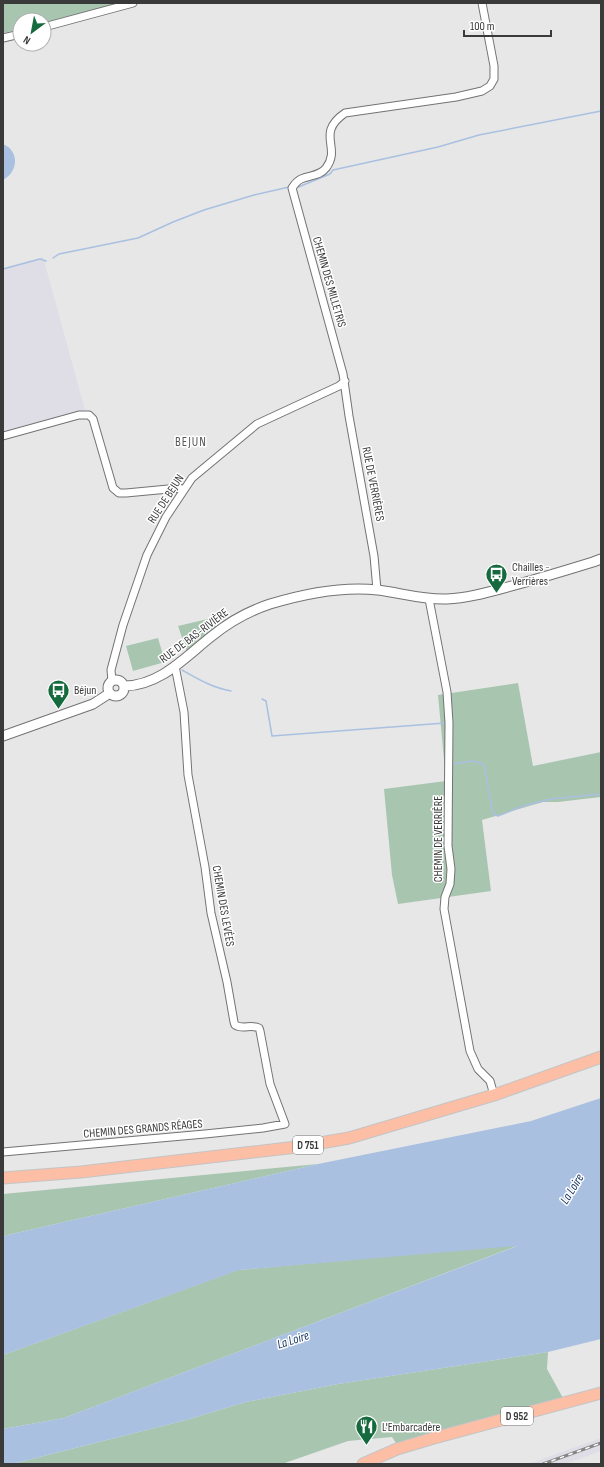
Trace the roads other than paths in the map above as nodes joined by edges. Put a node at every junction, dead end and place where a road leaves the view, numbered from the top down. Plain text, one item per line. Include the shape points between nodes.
1 (133, 3) edge
2 (482, 3) edge
3 (52, 25) edge
4 (345, 381) junction
5 (3, 436) edge
6 (184, 490) junction
7 (601, 559) edge
8 (377, 590) junction
9 (429, 599) junction
10 (175, 666) junction
11 (112, 681) junction
12 (125, 686) junction
13 (110, 693) junction
14 (3, 736) edge
15 (601, 1057) edge
16 (494, 1095) junction
17 (285, 1124) joint
18 (3, 1152) edge
19 (3, 1178) edge
20 (601, 1393) edge
21 (363, 1464) edge

1 - 3 street
2 - 4 street, CHEMIN DES MILLETRIS via 494,66 494,79 490,86 482,91 345,114 332,126 332,152 326,169 320,174 301,179 292,188
4 - 6 street, RUE DE BEJUN via 257,424 192,478
4 - 8 street, RUE DE VERRIÈRES via 374,556
5 - 6 street via 79,415 89,415 93,419 113,488 119,493 179,488
6 - 11 street, RUE DE BEJUN via 158,532 135,587 113,660
7 - 9 street, RUE DE BAS-RIVIÈRE via 478,595
8 - 9 street, RUE DE BAS-RIVIÈRE
8 - 10 street, RUE DE BAS-RIVIÈRE via 345,590 270,604 243,615
9 - 16 street, CHEMIN DE VERRIÈRE via 447,692 449,723 448,846 451,869 444,909 470,1051 478,1069 490,1082
10 - 12 street, RUE DE BAS-RIVIÈRE via 146,683
10 - 17 street, CHEMIN DES LEVÉES via 184,712 188,775 211,913 234,1022 242,1028 259,1028 270,1084
11 - 12 street via 120,680
11 - 13 street via 108,688
12 - 13 street via 124,693 119,696 115,697
13 - 14 street via 93,704
15 - 16 main road, D 751
16 - 19 main road, D 751 via 349,1138 297,1147 81,1172
17 - 18 street, CHEMIN DES GRANDS RÉAGES
20 - 21 main road, D 952 via 397,1449

